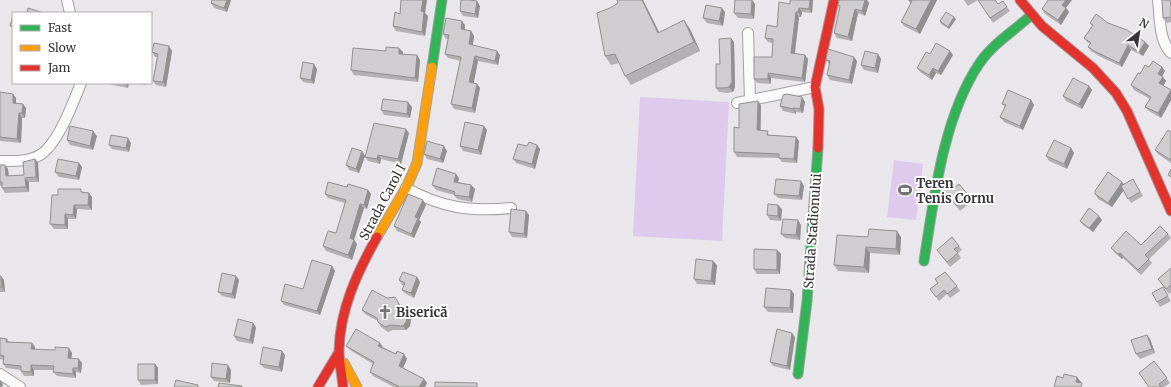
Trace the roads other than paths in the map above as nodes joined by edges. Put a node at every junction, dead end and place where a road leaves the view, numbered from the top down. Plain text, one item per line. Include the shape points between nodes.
1 (67, 0) edge
2 (442, 0) edge
3 (834, 0) edge
4 (1020, 0) edge
5 (1158, 0) edge
6 (70, 12) edge
7 (1030, 16) junction
8 (748, 32) dead end
9 (1171, 53) edge
10 (81, 84) edge
11 (815, 87) junction
12 (750, 100) junction
13 (737, 103) dead end
14 (0, 160) edge
15 (406, 188) junction
16 (511, 208) edge
17 (1171, 211) edge
18 (924, 261) dead end
19 (339, 352) junction
20 (0, 374) edge
21 (798, 374) dead end
22 (20, 387) edge
23 (318, 387) edge
24 (343, 387) edge
25 (357, 387) edge

1 - 6 street
2 - 15 street, Strada Carol I via 421,140 415,169
3 - 11 street, Strada Stadionului
4 - 7 street
5 - 9 street via 1164,39
7 - 17 street via 1094,69 1115,92 1130,118
7 - 18 street via 980,63 966,87 956,111 944,158
8 - 12 street
10 - 14 street via 48,149 27,160
11 - 12 street
11 - 21 street, Strada Stadionului via 819,100 819,134 806,328
12 - 13 street
15 - 16 street via 436,202 461,209 486,211
15 - 19 street, Strada Carol I via 351,286 341,323
19 - 23 street
19 - 24 street, Strada Carol I
19 - 25 street
20 - 22 street

